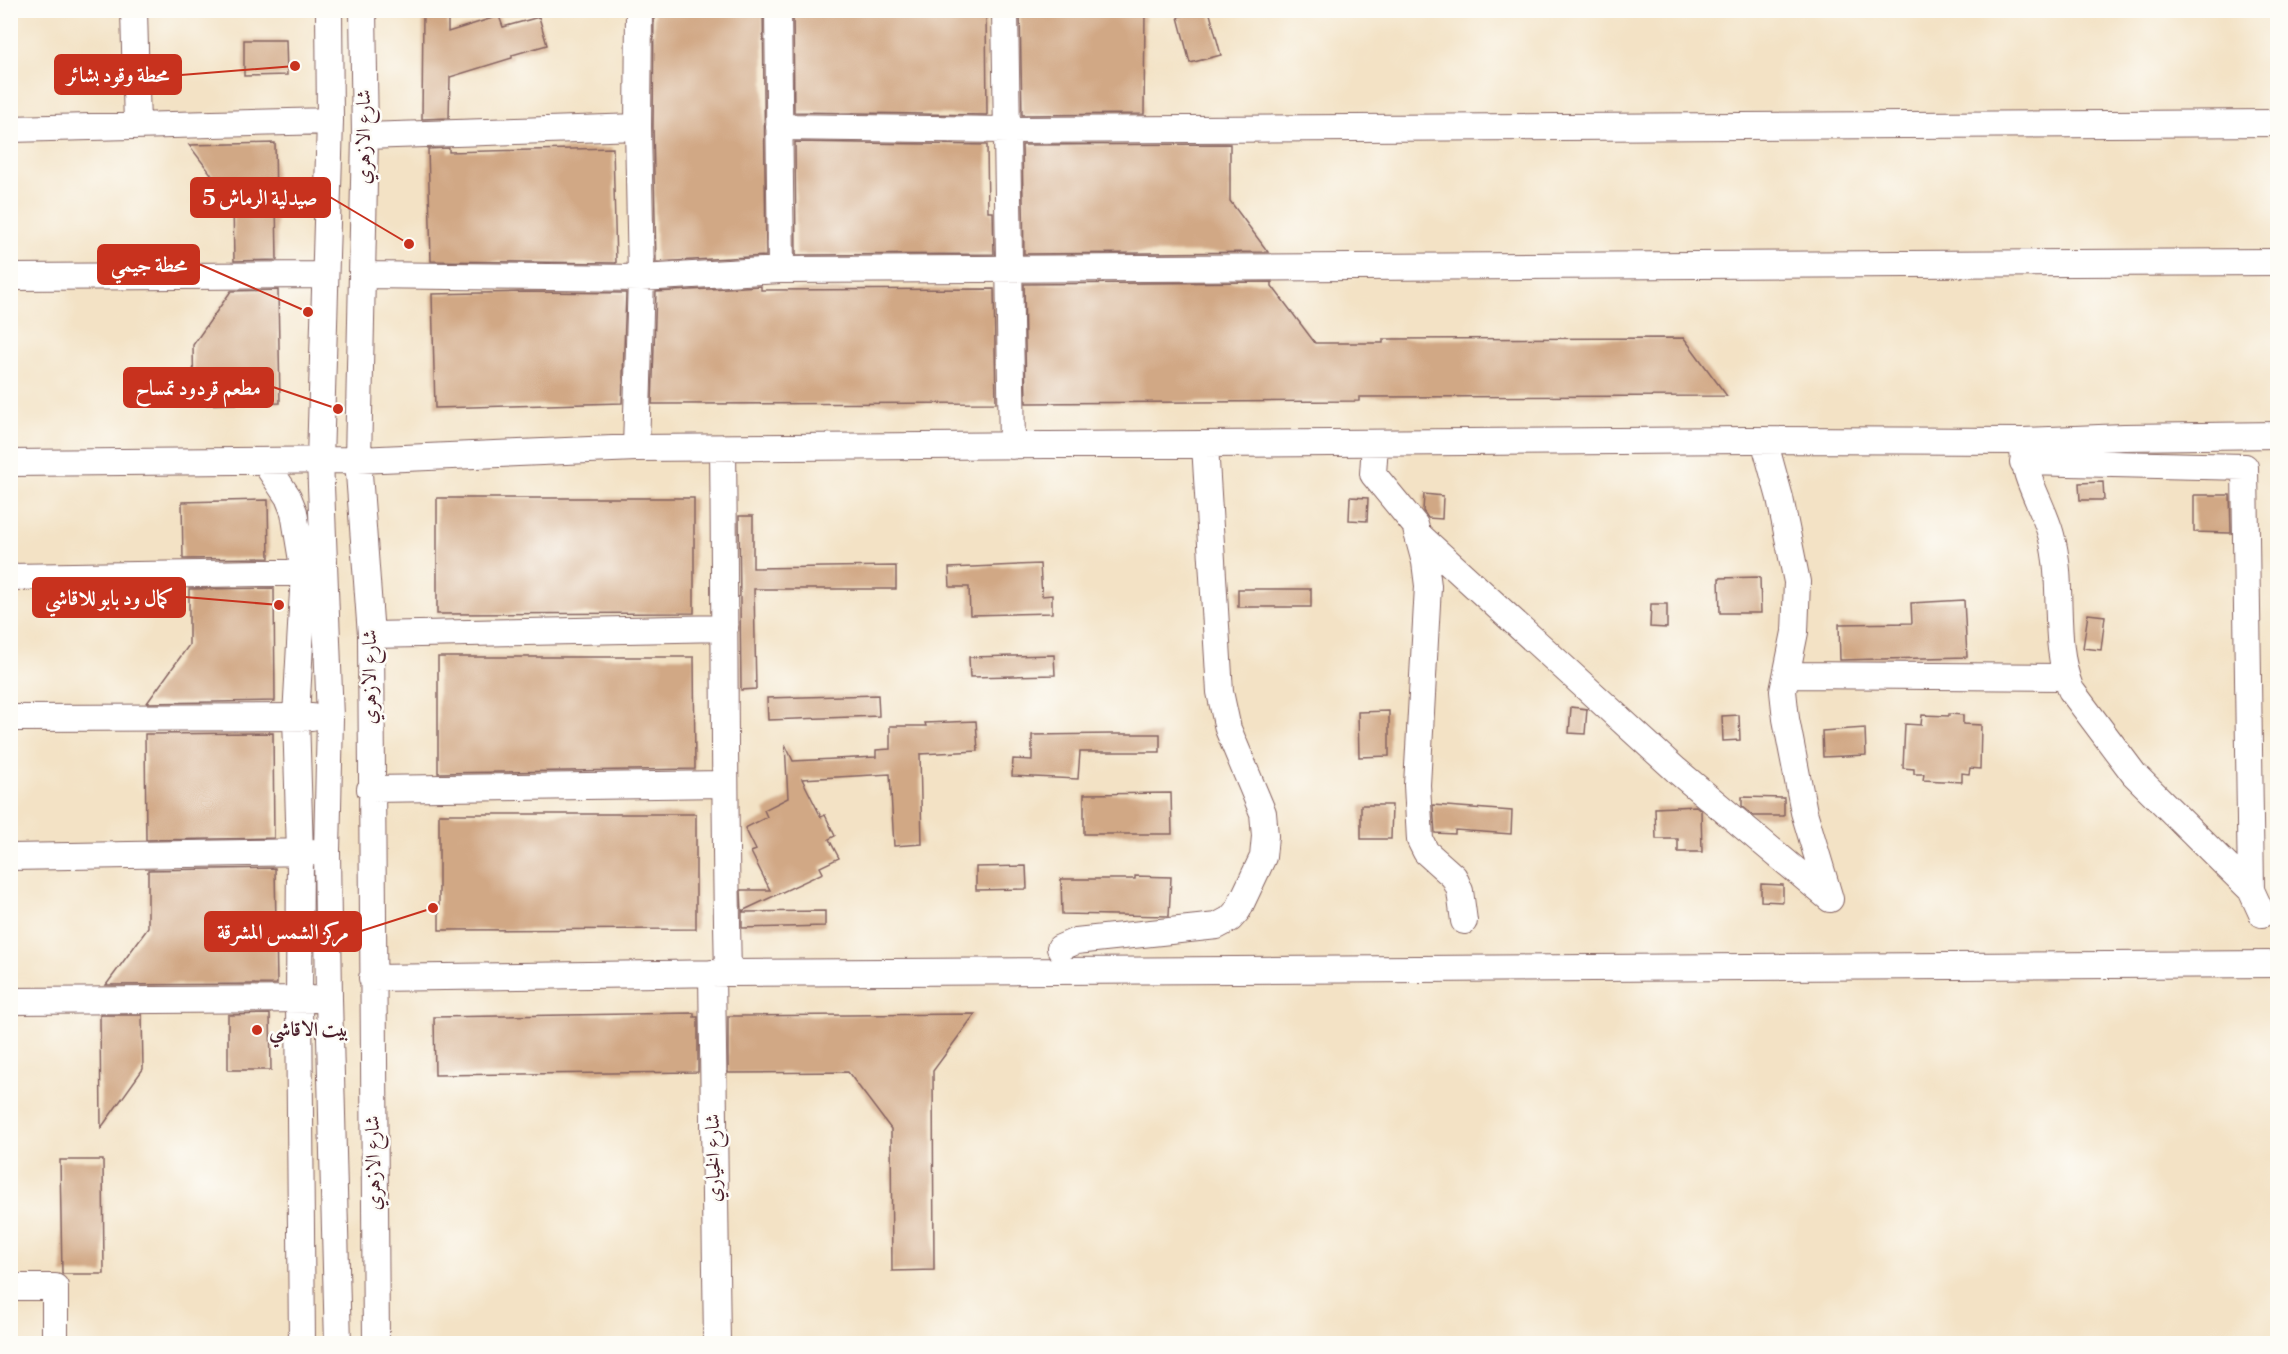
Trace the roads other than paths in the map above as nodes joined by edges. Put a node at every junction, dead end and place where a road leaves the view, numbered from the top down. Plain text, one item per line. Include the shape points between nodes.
1 (134, 10) edge
2 (329, 10) edge
3 (363, 10) edge
4 (639, 10) edge
5 (778, 10) edge
6 (1005, 10) edge
7 (330, 121) junction
8 (2277, 123) edge
9 (136, 126) junction
10 (638, 127) junction
11 (779, 127) junction
12 (10, 129) edge
13 (1007, 130) junction
14 (365, 136) junction
15 (2277, 262) edge
16 (782, 270) junction
17 (1010, 270) junction
18 (324, 274) junction
19 (362, 275) junction
20 (10, 278) edge
21 (641, 278) junction
22 (2277, 435) edge
23 (1764, 440) junction
24 (1205, 444) junction
25 (1375, 444) junction
26 (1012, 446) junction
27 (636, 448) junction
28 (723, 448) junction
29 (2023, 451) junction
30 (320, 460) junction
31 (358, 460) junction
32 (264, 461) junction
33 (10, 463) edge
34 (1419, 535) junction
35 (314, 572) junction
36 (10, 577) edge
37 (725, 628) junction
38 (371, 635) junction
39 (1786, 675) junction
40 (2066, 677) junction
41 (296, 716) junction
42 (10, 718) edge
43 (330, 718) junction
44 (724, 784) junction
45 (370, 789) junction
46 (327, 851) junction
47 (300, 854) junction
48 (10, 857) edge
49 (2251, 890) junction
50 (2262, 914) dead end
51 (1464, 921) dead end
52 (1060, 948) dead end
53 (2277, 964) edge
54 (720, 973) junction
55 (372, 978) junction
56 (329, 999) junction
57 (299, 1000) junction
58 (10, 1001) edge
59 (10, 1287) edge
60 (55, 1344) edge
61 (302, 1344) edge
62 (338, 1344) edge
63 (376, 1344) edge
64 (717, 1344) edge

1 - 9 street
2 - 7 street, شارع الازهري
3 - 14 street, شارع الازهري
4 - 10 street
5 - 11 street
6 - 13 street
7 - 9 street
7 - 18 street, شارع الازهري
8 - 13 street
9 - 12 street
10 - 14 street
10 - 21 street
11 - 13 street
11 - 16 street
13 - 17 street
14 - 19 street, شارع الازهري
15 - 17 street
16 - 17 street
16 - 21 street
17 - 26 street
18 - 20 street
18 - 30 street, شارع الازهري
19 - 21 street
19 - 31 street, شارع الازهري
21 - 27 street
22 - 29 street via 2124,437
23 - 25 street
23 - 29 street
23 - 39 street via 1797,582 1795,632
24 - 25 street
24 - 26 street
24 - 52 street via 1220,692 1228,729 1263,813 1263,857 1239,910 1217,926 1076,941
25 - 34 street via 1373,474 1404,510
26 - 28 street
27 - 28 street
27 - 31 street
28 - 37 street, شارع الخياري
29 - 40 street via 2057,559
29 - 49 street via 2246,467
30 - 31 street
30 - 32 street
30 - 35 street, شارع الازهري
31 - 38 street, شارع الازهري
32 - 33 street
32 - 35 street via 288,497
34 - 39 street via 1676,770 1830,899 1804,812 1792,754 1783,691
34 - 51 street via 1428,586 1417,785 1420,840 1426,852 1454,877
35 - 36 street
35 - 41 street
35 - 43 street, شارع الازهري
37 - 38 street
37 - 44 street, شارع الخياري
38 - 45 street, شارع الازهري
39 - 40 street
40 - 49 street via 2071,690 2134,774
41 - 42 street
41 - 43 street
41 - 47 street
43 - 46 street, شارع الازهري
44 - 45 street
44 - 54 street, شارع الخياري
45 - 55 street, شارع الازهري
46 - 47 street
46 - 56 street, شارع الازهري
47 - 48 street
47 - 57 street
49 - 50 street
53 - 54 street
54 - 55 street
54 - 64 street, شارع الخياري
55 - 63 street, شارع الازهري
56 - 57 street
56 - 62 street, شارع الازهري
57 - 58 street
57 - 61 street
59 - 60 street via 55,1287

